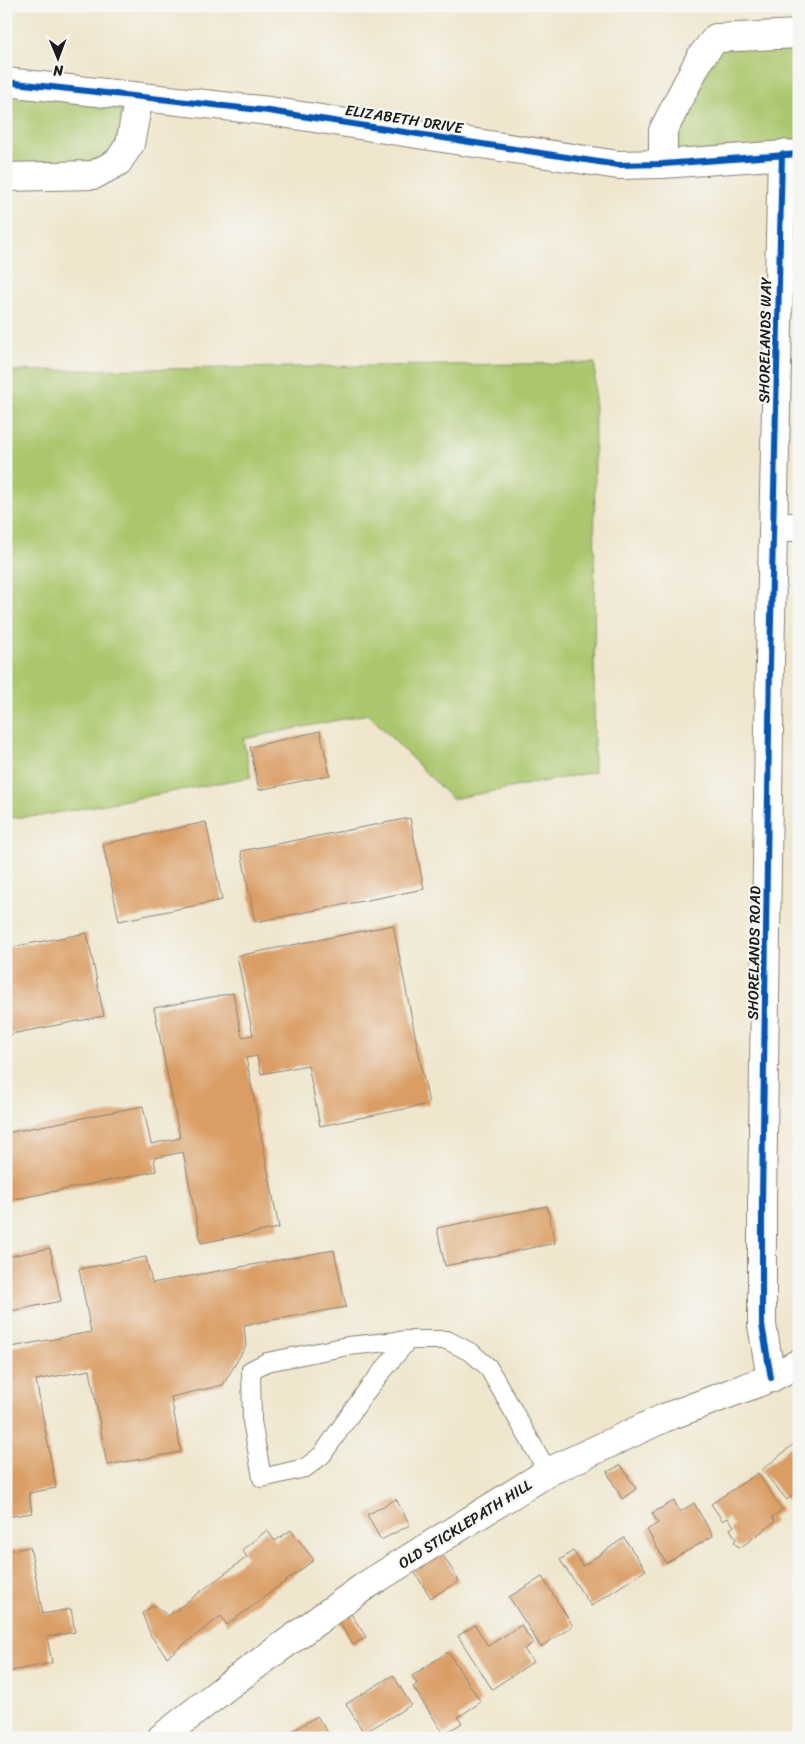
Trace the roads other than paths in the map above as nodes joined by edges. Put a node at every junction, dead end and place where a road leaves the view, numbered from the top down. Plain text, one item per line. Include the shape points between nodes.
1 (799, 34) edge
2 (6, 82) edge
3 (139, 97) junction
4 (790, 154) edge
5 (663, 164) junction
6 (6, 176) edge
7 (786, 527) edge
8 (408, 1340) junction
9 (799, 1363) edge
10 (771, 1378) junction
11 (548, 1472) junction
12 (161, 1738) edge

1 - 5 street via 716,38 700,58 663,131
2 - 3 street, ELIZABETH DRIVE
3 - 5 street, ELIZABETH DRIVE via 269,111 618,165
3 - 6 street via 130,144 118,162 94,175
4 - 5 street, ELIZABETH DRIVE
4 - 7 street, SHORELANDS WAY
7 - 10 street, SHORELANDS ROAD via 762,1296 762,1325
8 - 8 lane via 267,1362 251,1370 252,1421 262,1478 305,1468 322,1455 368,1389
8 - 11 lane via 446,1340 472,1353 488,1366
9 - 10 street, OLD STICKLEPATH HILL
10 - 11 street, OLD STICKLEPATH HILL via 664,1418
11 - 12 street, OLD STICKLEPATH HILL via 365,1586

